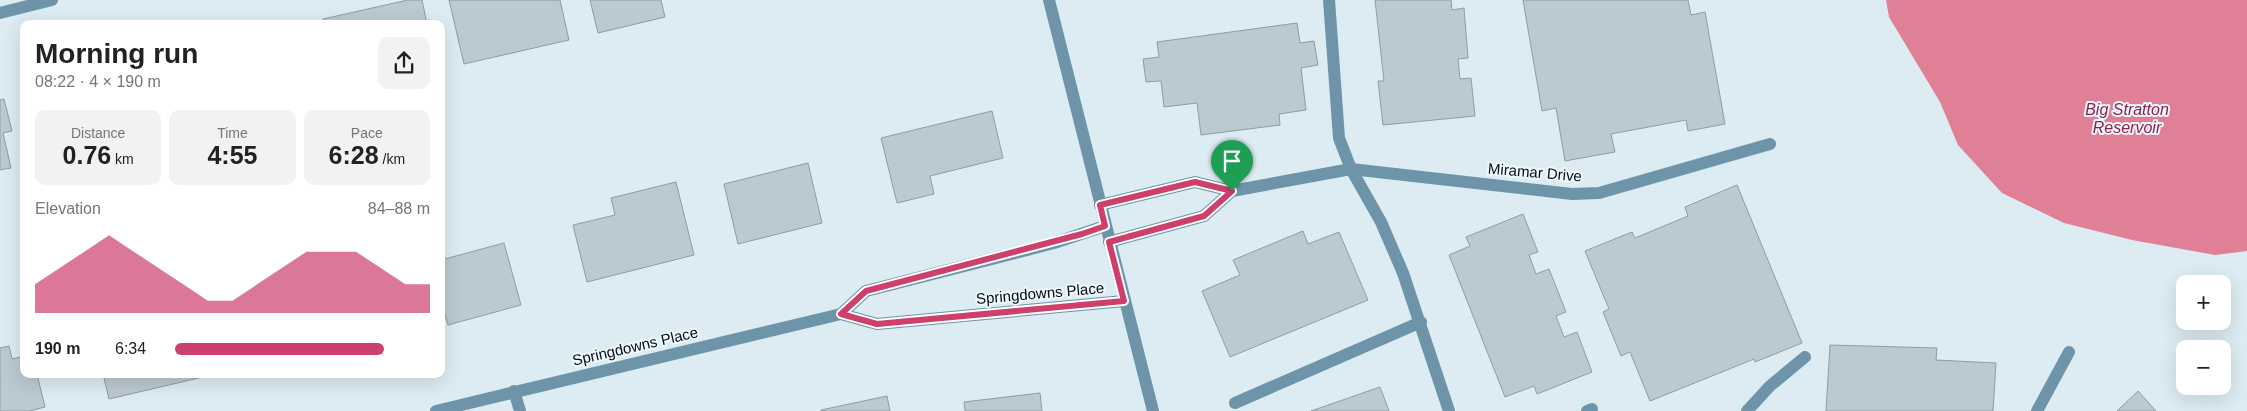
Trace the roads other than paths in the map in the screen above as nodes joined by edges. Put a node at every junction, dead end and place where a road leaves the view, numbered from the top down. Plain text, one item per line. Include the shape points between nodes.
1 (52, 0) edge
2 (1049, 0) edge
3 (1329, 0) edge
4 (0, 13) edge
5 (1770, 144) dead end
6 (1351, 169) junction
7 (1232, 191) junction
8 (1100, 205) junction
9 (1105, 226) junction
10 (1109, 242) junction
11 (1124, 301) junction
12 (841, 314) junction
13 (1421, 322) junction
14 (2069, 352) dead end
15 (1805, 357) dead end
16 (514, 391) junction
17 (1235, 404) dead end
18 (461, 408) edge
19 (436, 411) edge
20 (520, 411) edge
21 (1153, 411) edge
22 (1449, 411) edge
23 (1747, 411) edge
24 (2037, 411) edge

1 - 4 street
2 - 8 street
3 - 6 street via 1339,138
5 - 6 street, Miramar Drive via 1599,193 1572,194
6 - 7 street, Miramar Drive
6 - 13 street via 1381,222
7 - 8 street, Miramar Drive via 1195,182
7 - 10 street via 1204,216
8 - 9 street
9 - 10 street
9 - 12 street, Springdowns Place via 1054,243 866,291
10 - 11 street
11 - 12 street, Springdowns Place via 877,324
11 - 21 street
12 - 16 street, Springdowns Place
13 - 17 street
13 - 22 street
14 - 24 street
15 - 23 street via 1770,386
16 - 18 street, Springdowns Place
16 - 20 street
18 - 19 street, Springdowns Place

